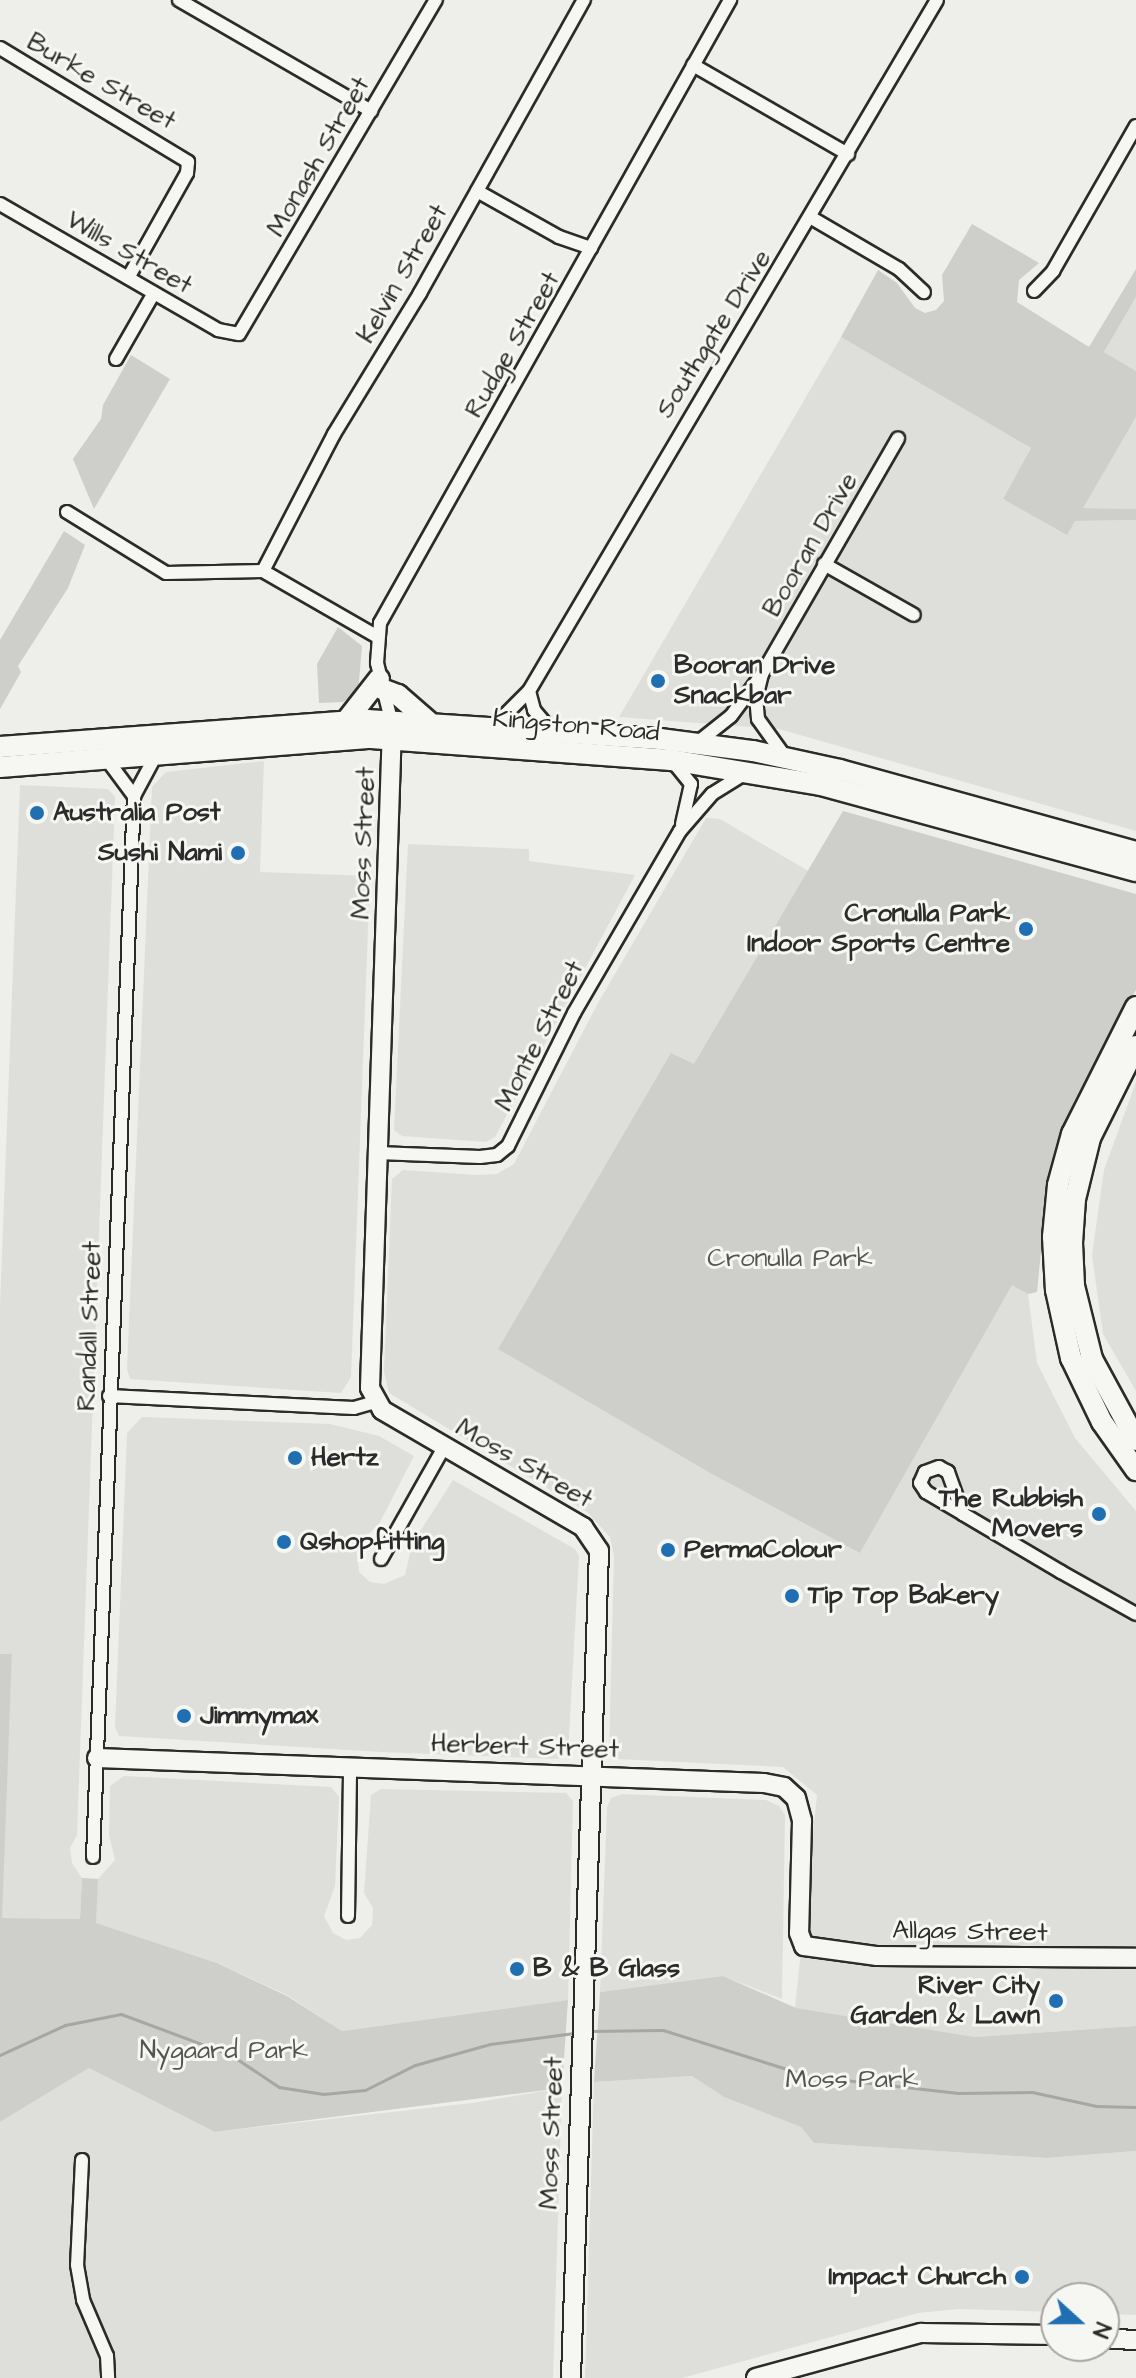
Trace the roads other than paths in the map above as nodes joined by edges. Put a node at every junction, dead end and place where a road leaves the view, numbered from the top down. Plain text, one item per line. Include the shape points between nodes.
1 (179, 0) edge
2 (436, 0) edge
3 (730, 0) edge
4 (937, 0) edge
5 (579, 1) edge
6 (0, 48) edge
7 (693, 65) junction
8 (371, 111) junction
9 (1136, 126) edge
10 (848, 154) junction
11 (477, 191) junction
12 (0, 204) edge
13 (810, 217) junction
14 (591, 248) junction
15 (128, 278) junction
16 (1034, 291) dead end
17 (924, 292) dead end
18 (154, 293) junction
19 (239, 334) joint
20 (116, 359) dead end
21 (898, 438) dead end
22 (67, 512) dead end
23 (824, 564) junction
24 (263, 571) junction
25 (914, 615) dead end
26 (376, 636) junction
27 (762, 674) junction
28 (380, 684) junction
29 (529, 691) junction
30 (347, 720) junction
31 (428, 721) junction
32 (494, 726) junction
33 (392, 729) junction
34 (551, 730) junction
35 (697, 743) junction
36 (0, 747) edge
37 (156, 755) junction
38 (786, 758) junction
39 (671, 760) junction
40 (108, 761) junction
41 (0, 767) edge
42 (750, 770) junction
43 (134, 796) junction
44 (680, 831) junction
45 (1134, 868) edge
46 (1136, 1007) edge
47 (1136, 1046) edge
48 (378, 1153) junction
49 (109, 1396) junction
50 (375, 1402) junction
51 (1136, 1440) edge
52 (444, 1447) junction
53 (1136, 1470) edge
54 (963, 1514) dead end
55 (381, 1559) dead end
56 (1136, 1614) edge
57 (97, 1758) junction
58 (350, 1768) junction
59 (591, 1775) junction
60 (93, 1857) dead end
61 (348, 1916) dead end
62 (804, 1946) joint
63 (1136, 1958) edge
64 (82, 2160) dead end
65 (1040, 2335) edge
66 (108, 2378) edge
67 (571, 2378) edge
68 (756, 2378) edge

1 - 8 street
2 - 8 street, Monash Street
3 - 7 street, Rudge Street
4 - 10 street, Southgate Drive
5 - 11 street, Kelvin Street
6 - 15 street, Burke Street via 188,162 187,173
7 - 10 street
7 - 14 street, Rudge Street
8 - 19 street, Monash Street
9 - 16 street via 1053,271
10 - 13 street, Southgate Drive
11 - 14 street via 559,237
11 - 24 street, Kelvin Street via 334,434
12 - 15 street, Wills Street
13 - 17 street via 899,269
13 - 29 street, Southgate Drive
14 - 26 street, Rudge Street
15 - 18 street, Wills Street
18 - 19 street, Wills Street via 229,335
18 - 20 street
21 - 23 street, Booran Drive
22 - 24 street via 166,573
23 - 25 street
23 - 27 street, Booran Drive
24 - 26 street
26 - 28 street
27 - 35 street, Booran Drive via 731,716
27 - 38 street, Booran Drive via 758,719
28 - 30 main road
28 - 31 main road
28 - 33 street
29 - 32 street, Southgate Drive
29 - 34 street via 534,710
30 - 33 main road, Kingston Road
30 - 36 main road, Kingston Road
31 - 32 main road, Kingston Road
31 - 33 main road, Kingston Road
32 - 34 main road, Kingston Road
33 - 37 main road, Kingston Road
33 - 39 main road, Kingston Road
33 - 48 street, Moss Street
34 - 35 main road, Kingston Road
35 - 38 main road, Kingston Road
37 - 40 main road, Kingston Road
37 - 43 street, Randall Street
38 - 45 main road, Kingston Road
39 - 42 main road, Kingston Road
39 - 44 street, Monte Street via 691,784
40 - 41 main road, Kingston Road
40 - 43 street
42 - 44 street, Monte Street via 712,794
42 - 45 main road, Kingston Road
43 - 49 street, Randall Street
44 - 48 street, Monte Street via 574,1013 508,1146 497,1155 480,1157
46 - 53 main road via 1072,1134 1058,1185 1053,1257 1062,1322 1080,1381
47 - 51 main road via 1090,1138 1075,1199 1072,1243 1074,1286 1092,1359
48 - 50 street, Moss Street via 370,1388
49 - 50 street via 354,1408
49 - 57 street, Randall Street
50 - 52 street, Moss Street
52 - 55 street
52 - 59 street, Moss Street via 583,1527 598,1545
54 - 56 street
57 - 58 street, Herbert Street
57 - 60 street, Randall Street
58 - 59 street, Herbert Street
58 - 61 street
59 - 62 street, Herbert Street via 784,1787 796,1798 802,1821 799,1933
59 - 67 street, Moss Street
62 - 63 street, Allgas Street via 877,1956
64 - 66 street via 77,2265 83,2300 107,2356
65 - 68 street via 921,2333

